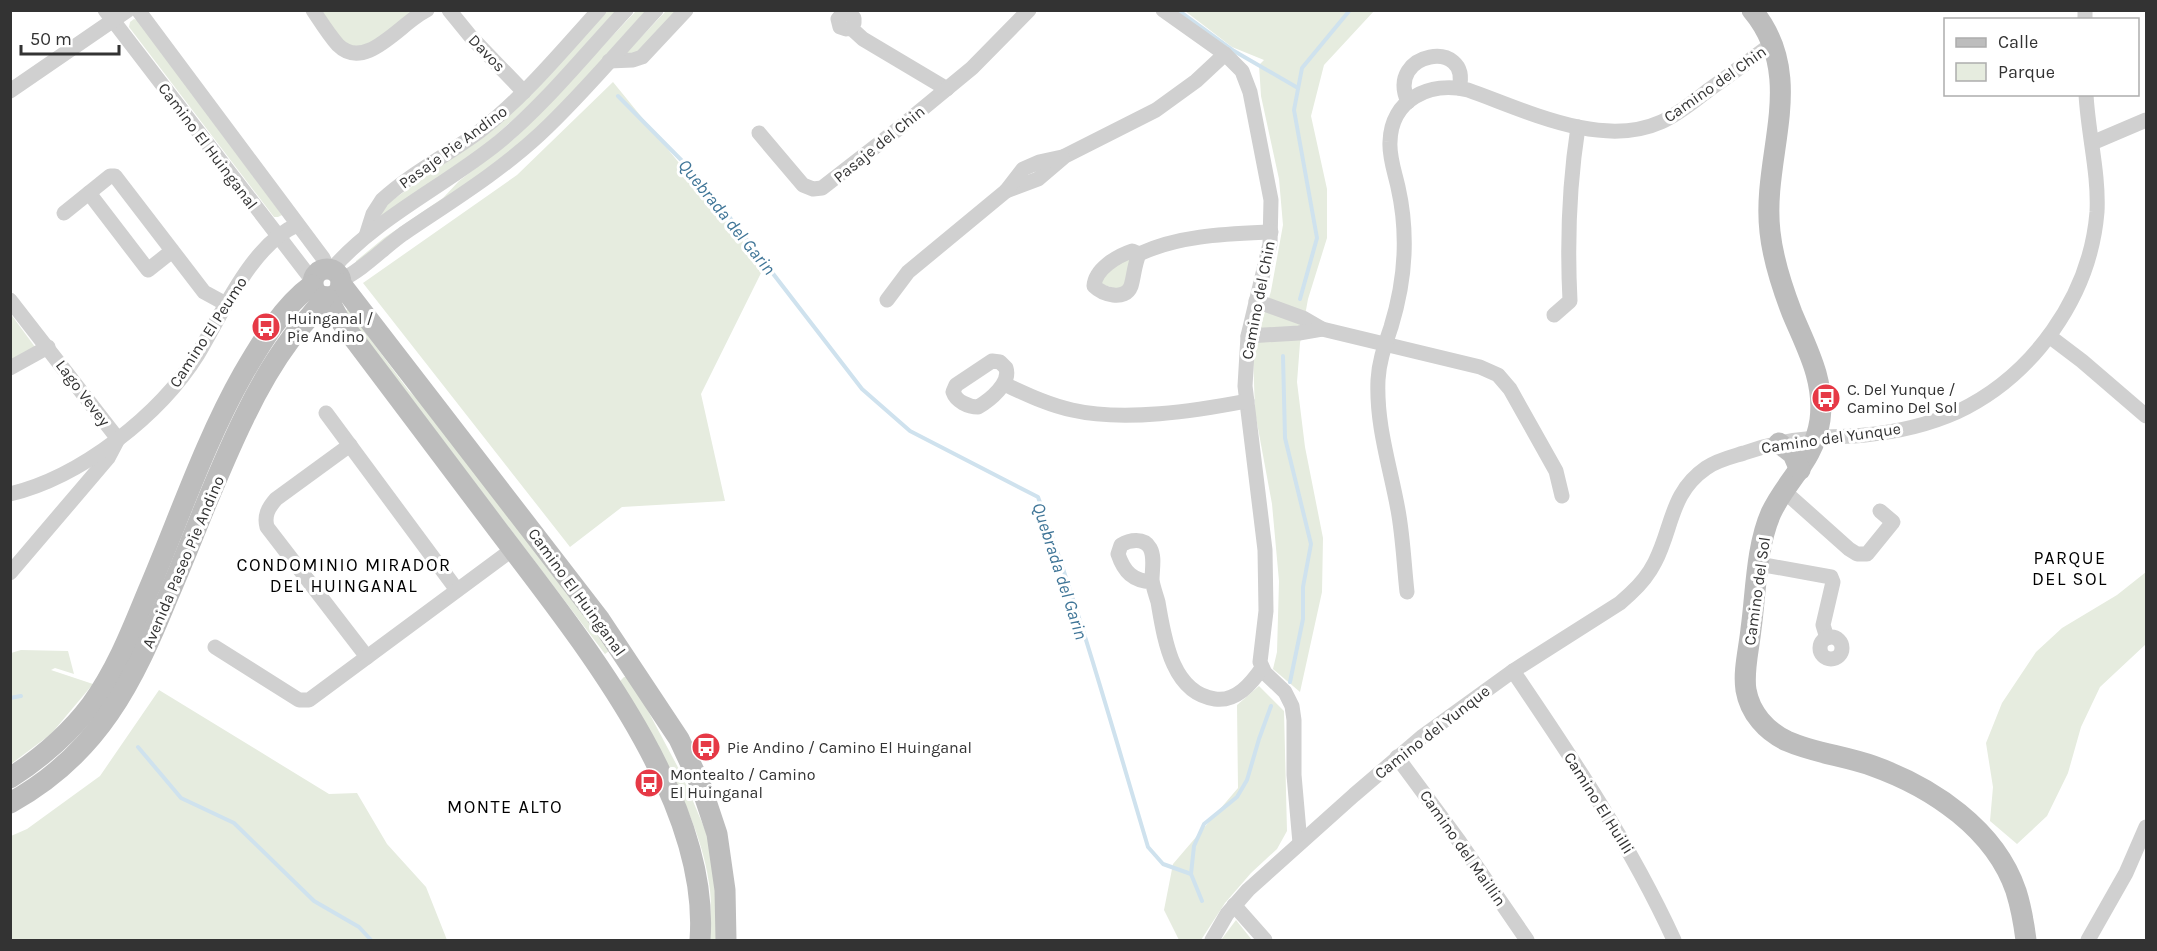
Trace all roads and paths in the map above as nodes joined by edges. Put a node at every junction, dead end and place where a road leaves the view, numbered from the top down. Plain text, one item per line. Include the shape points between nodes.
1 (128, 10) edge
2 (138, 10) edge
3 (313, 10) edge
4 (599, 10) edge
5 (626, 10) edge
6 (656, 10) edge
7 (686, 10) edge
8 (1029, 10) edge
9 (1163, 10) edge
10 (1752, 10) edge
11 (426, 11) edge
12 (448, 12) edge
13 (109, 16) edge
14 (851, 28) dead end
15 (1773, 43) junction
16 (1225, 54) junction
17 (609, 61) junction
18 (12, 87) edge
19 (947, 88) junction
20 (1459, 88) junction
21 (524, 92) junction
22 (2086, 96) edge
23 (1408, 102) junction
24 (2146, 120) edge
25 (1578, 127) junction
26 (759, 133) dead end
27 (2092, 143) junction
28 (89, 193) junction
29 (64, 213) dead end
30 (297, 225) junction
31 (1271, 232) junction
32 (366, 236) junction
33 (278, 237) junction
34 (172, 251) junction
35 (1139, 254) dead end
36 (327, 283) junction
37 (10, 300) edge
38 (887, 300) dead end
39 (1256, 301) junction
40 (226, 304) junction
41 (1554, 315) dead end
42 (1322, 329) junction
43 (1248, 336) junction
44 (2049, 336) junction
45 (1385, 344) junction
46 (48, 347) junction
47 (10, 368) edge
48 (1004, 384) dead end
49 (1247, 401) junction
50 (326, 413) dead end
51 (2146, 416) edge
52 (1816, 438) junction
53 (118, 439) junction
54 (1779, 443) junction
55 (350, 445) junction
56 (1800, 470) junction
57 (1784, 491) junction
58 (10, 494) edge
59 (1562, 496) dead end
60 (1880, 511) dead end
61 (513, 549) junction
62 (14, 562) edge
63 (1759, 564) junction
64 (1152, 582) dead end
65 (457, 590) junction
66 (1407, 592) dead end
67 (1827, 638) dead end
68 (215, 647) dead end
69 (625, 656) junction
70 (367, 657) junction
71 (1262, 668) junction
72 (1513, 670) junction
73 (603, 675) junction
74 (1397, 757) junction
75 (10, 778) edge
76 (10, 802) edge
77 (2146, 826) edge
78 (1300, 843) junction
79 (1234, 905) junction
80 (700, 940) edge
81 (726, 940) edge
82 (1212, 940) edge
83 (1265, 940) edge
84 (1527, 940) edge
85 (1674, 940) edge
86 (2026, 940) edge
87 (2088, 940) edge

1 - 13 street
2 - 30 street, Camino El Huinganal
3 - 11 street via 338,45 357,54 370,51
4 - 21 street, Pasaje Pie Andino
5 - 32 street, Avenida Paseo Pie Andino via 517,126
6 - 17 street, Avenida Paseo Pie Andino
7 - 17 street via 642,57
8 - 19 street, Pasaje del Chin
9 - 16 street, Camino del Chin
10 - 15 street, Camino del Sol
12 - 21 street, Davos
13 - 18 street
13 - 33 street, Camino El Huinganal
14 - 19 street
15 - 25 street, Camino del Chin via 1660,122 1624,131
15 - 52 street, Camino del Sol via 1781,95 1770,187 1770,234 1785,296 1816,370 1821,405
16 - 31 street, Camino del Chin via 1242,71 1250,92 1270,200
16 - 38 street via 1156,110 1065,156 1027,167 1006,191 908,272
17 - 36 street, Avenida Paseo Pie Andino via 516,155 353,273
19 - 26 street, Pasaje del Chin via 827,186 817,189 803,186
20 - 23 street, Camino del Chin via 1430,89
20 - 23 street via 1461,73 1455,62 1440,56 1426,58 1411,66 1405,76
20 - 25 street, Camino del Chin
21 - 32 street, Pasaje Pie Andino via 480,131 389,194 373,214
22 - 27 street, Camino del Yunque
23 - 45 street via 1394,122 1390,139 1402,214 1404,256
24 - 27 street
25 - 41 street via 1568,230 1570,301
27 - 44 street, Camino del Yunque via 2097,211 2091,249 2078,287
28 - 29 street
28 - 34 street via 115,176
28 - 34 street via 148,270
30 - 33 street, Camino El Peumo
30 - 36 street, Camino El Huinganal via 322,258
31 - 35 street via 1180,239
31 - 39 street, Camino del Chin
32 - 36 street, Avenida Paseo Pie Andino via 347,253
33 - 36 street, Camino El Huinganal
33 - 40 street, Camino El Peumo
34 - 40 street via 204,292
36 - 61 street, Camino El Huinganal via 339,319
36 - 69 street, Camino El Huinganal
36 - 75 street, Avenida Paseo Pie Andino via 302,294 277,324 237,386 128,640 104,686 66,734
36 - 76 street, Avenida Paseo Pie Andino via 244,418 146,651 123,694 73,756
37 - 46 street, Lago Vevey
39 - 42 street
39 - 43 street, Camino del Chin
40 - 53 street, Camino El Peumo via 178,382 150,413
42 - 43 street
42 - 45 street
43 - 49 street, Camino del Chin via 1244,371
44 - 51 street
44 - 52 street, Camino del Yunque via 2004,382 1956,412 1868,435
45 - 59 street via 1498,375 1552,462
45 - 66 street via 1378,376 1378,410 1399,514
46 - 47 street, Lago Vevey
46 - 53 street, Lago Vevey
48 - 49 street via 1060,407 1088,413 1155,413
49 - 71 street, Camino del Chin via 1265,550
50 - 55 street
52 - 54 street, Camino del Yunque
52 - 56 street, Camino del Sol
53 - 58 street, Camino El Peumo via 53,478
53 - 62 street, Camino El Peumo via 108,458
54 - 56 street via 1793,454
54 - 72 street, Camino del Yunque via 1725,458 1698,475 1677,500 1655,562 1640,585 1620,603
55 - 65 street
55 - 70 street via 276,499 265,519 267,527
56 - 57 street, Camino del Sol
57 - 60 street via 1857,554 1867,554 1893,522
57 - 63 street, Camino del Sol via 1768,522
61 - 65 street
61 - 73 street, Camino El Huinganal
63 - 67 street via 1831,577 1823,626
63 - 86 street, Camino del Sol via 1745,681 1756,715 1769,730 1787,741 1888,772 1930,793 1961,816 1986,840 2010,876
64 - 71 street via 1167,649 1175,668 1192,688 1210,698 1228,699 1247,687
65 - 70 street
68 - 70 street via 299,700 309,700
69 - 73 street
69 - 81 street, Camino El Huinganal via 679,740 707,802 723,867
71 - 78 street via 1285,692 1292,706
72 - 74 street, Camino del Yunque
72 - 85 street, Camino El Huilli via 1616,828
73 - 80 street, Camino El Huinganal via 648,747 677,809 695,875 702,926
74 - 78 street, Camino del Yunque
74 - 84 street, Camino del Maillin
77 - 87 street
78 - 79 street, Camino del Yunque
79 - 82 street, Camino del Yunque
79 - 83 street

